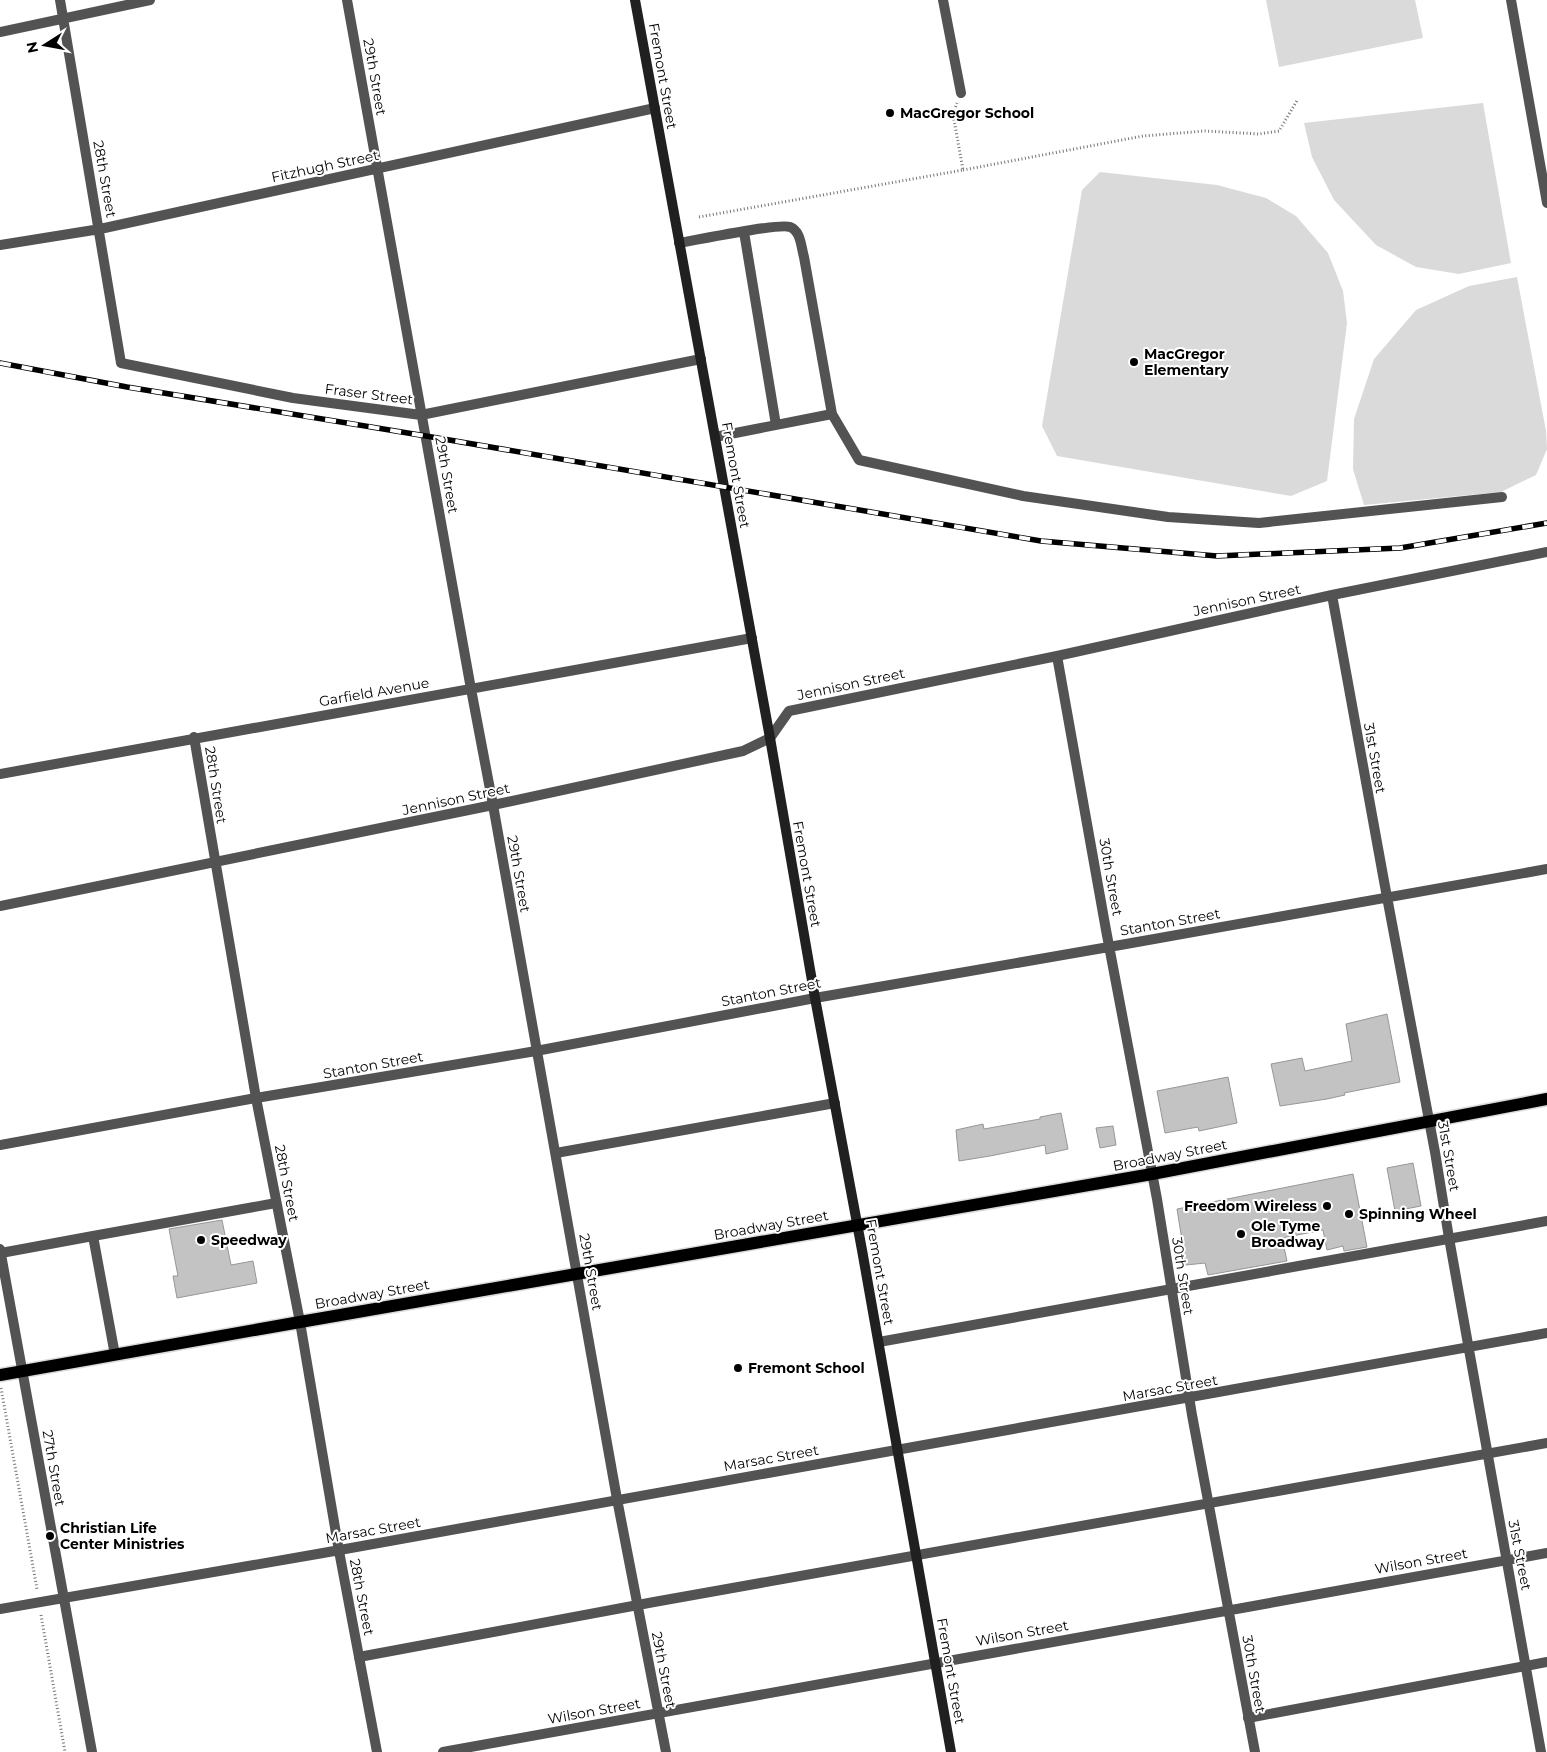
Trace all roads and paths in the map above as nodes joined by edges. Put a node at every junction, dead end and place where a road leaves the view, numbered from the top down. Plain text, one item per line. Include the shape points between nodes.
1 (60, 0) edge
2 (150, 0) edge
3 (347, 0) edge
4 (635, 0) edge
5 (943, 0) edge
6 (1511, 0) edge
7 (63, 18) junction
8 (0, 32) edge
9 (961, 94) joint
10 (1298, 100) dead end
11 (655, 108) junction
12 (377, 170) junction
13 (963, 170) junction
14 (1546, 187) edge
15 (1547, 203) edge
16 (699, 217) dead end
17 (100, 229) junction
18 (744, 232) junction
19 (679, 243) junction
20 (0, 245) edge
21 (701, 359) junction
22 (121, 364) joint
23 (832, 414) junction
24 (422, 415) junction
25 (776, 425) junction
26 (715, 437) junction
27 (1502, 497) dead end
28 (1547, 552) edge
29 (1332, 595) junction
30 (752, 638) junction
31 (1057, 656) junction
32 (471, 690) junction
33 (194, 737) junction
34 (770, 738) junction
35 (0, 774) edge
36 (494, 806) junction
37 (214, 862) junction
38 (1547, 868) edge
39 (1387, 898) junction
40 (0, 906) edge
41 (1110, 947) junction
42 (815, 998) junction
43 (536, 1051) junction
44 (256, 1098) junction
45 (1547, 1098) edge
46 (835, 1103) junction
47 (1429, 1120) junction
48 (0, 1145) edge
49 (556, 1154) junction
50 (1152, 1174) junction
51 (276, 1203) junction
52 (1547, 1221) edge
53 (858, 1225) junction
54 (93, 1236) junction
55 (1449, 1238) junction
56 (0, 1251) edge
57 (577, 1275) junction
58 (1172, 1290) junction
59 (300, 1322) junction
60 (1547, 1333) edge
61 (879, 1342) junction
62 (1468, 1347) junction
63 (115, 1355) junction
64 (23, 1372) junction
65 (0, 1375) edge
66 (0, 1381) edge
67 (1189, 1398) junction
68 (1547, 1443) edge
69 (898, 1450) junction
70 (1487, 1454) junction
71 (617, 1499) junction
72 (1209, 1504) junction
73 (339, 1550) junction
74 (1547, 1553) edge
75 (917, 1555) junction
76 (1506, 1560) junction
77 (64, 1597) junction
78 (39, 1602) junction
79 (638, 1604) junction
80 (0, 1609) edge
81 (1229, 1610) junction
82 (359, 1657) junction
83 (1547, 1662) edge
84 (936, 1663) junction
85 (1527, 1666) junction
86 (658, 1713) junction
87 (1248, 1718) junction
88 (65, 1752) edge
89 (92, 1752) edge
90 (377, 1752) edge
91 (443, 1752) edge
92 (666, 1752) edge
93 (951, 1752) edge
94 (1255, 1752) edge
95 (1541, 1752) edge

1 - 7 street, 28th Street
2 - 7 street
3 - 12 street, 29th Street
4 - 11 street, Fremont Street
5 - 9 street
6 - 14 street
7 - 8 street
7 - 17 street, 28th Street
9 - 13 path via 953,114
10 - 13 path via 1279,131 1259,134 1205,131 1143,136
11 - 12 street, Fitzhugh Street
11 - 19 street, Fremont Street
12 - 17 street, Fitzhugh Street
12 - 24 street, 29th Street
13 - 16 path
14 - 15 street
17 - 20 street, Fitzhugh Street
17 - 22 street, 28th Street
18 - 19 street
18 - 23 street via 789,227 800,238
18 - 25 street
19 - 21 street, Fremont Street
21 - 24 street, Fraser Street
21 - 26 street, Fremont Street
22 - 24 street, Fraser Street via 292,398
23 - 25 street
23 - 27 street via 859,460 1023,496 1168,517 1259,523
24 - 32 street, 29th Street
25 - 26 street
26 - 30 street, Fremont Street
28 - 29 street, Jennison Street
29 - 31 street, Jennison Street
29 - 39 street, 31st Street
30 - 32 street, Garfield Avenue
30 - 34 street, Fremont Street
31 - 34 street, Jennison Street via 789,711
31 - 41 street, 30th Street
32 - 33 street, Garfield Avenue
32 - 36 street, 29th Street
33 - 35 street, Garfield Avenue
33 - 37 street, 28th Street
34 - 36 street, Jennison Street via 743,751
34 - 42 street, Fremont Street
36 - 37 street, Jennison Street
36 - 43 street, 29th Street
37 - 40 street, Jennison Street
37 - 44 street, 28th Street
38 - 39 street, Stanton Street
39 - 41 street, Stanton Street
39 - 47 street, 31st Street
41 - 42 street, Stanton Street
41 - 50 street, 30th Street
42 - 43 street, Stanton Street
42 - 46 street, Fremont Street
43 - 44 street, Stanton Street
43 - 49 street, 29th Street
44 - 48 street, Stanton Street
44 - 51 street, 28th Street
45 - 47 main road, Broadway Street
46 - 49 street
46 - 53 street, Fremont Street
47 - 50 main road, Broadway Street
47 - 55 street, 31st Street
49 - 57 street, 29th Street
50 - 53 main road, Broadway Street
50 - 58 street, 30th Street
51 - 54 street
51 - 59 street, 28th Street
52 - 55 street
53 - 57 main road, Broadway Street
53 - 61 street, Fremont Street
54 - 56 street
54 - 63 street
55 - 58 street
55 - 62 street, 31st Street
56 - 64 street, 27th Street
57 - 59 main road, Broadway Street
57 - 71 street, 29th Street
58 - 61 street
58 - 67 street, 30th Street
59 - 63 main road, Broadway Street
59 - 73 street, 28th Street
60 - 62 street, Marsac Street
61 - 69 street, Fremont Street
62 - 67 street, Marsac Street
62 - 70 street, 31st Street
63 - 64 main road, Broadway Street
64 - 65 main road, Broadway Street
64 - 77 street, 27th Street
66 - 78 path
67 - 69 street, Marsac Street
67 - 72 street, 30th Street
68 - 70 street
69 - 71 street, Marsac Street
69 - 75 street, Fremont Street
70 - 72 street
70 - 76 street, 31st Street
71 - 73 street, Marsac Street
71 - 79 street, 29th Street
72 - 75 street
72 - 81 street, 30th Street
73 - 77 street, Marsac Street
73 - 82 street, 28th Street
74 - 76 street, Wilson Street
75 - 79 street
75 - 84 street, Fremont Street
76 - 81 street, Wilson Street
76 - 85 street, 31st Street
77 - 78 street, Marsac Street
77 - 89 street, 27th Street
78 - 80 street, Marsac Street
78 - 88 path
79 - 82 street
79 - 86 street, 29th Street
81 - 84 street, Wilson Street
81 - 87 street, 30th Street
82 - 90 street, 28th Street
83 - 85 street
84 - 86 street, Wilson Street
84 - 93 street, Fremont Street
85 - 87 street
85 - 95 street, 31st Street
86 - 91 street, Wilson Street
86 - 92 street, 29th Street
87 - 94 street, 30th Street

